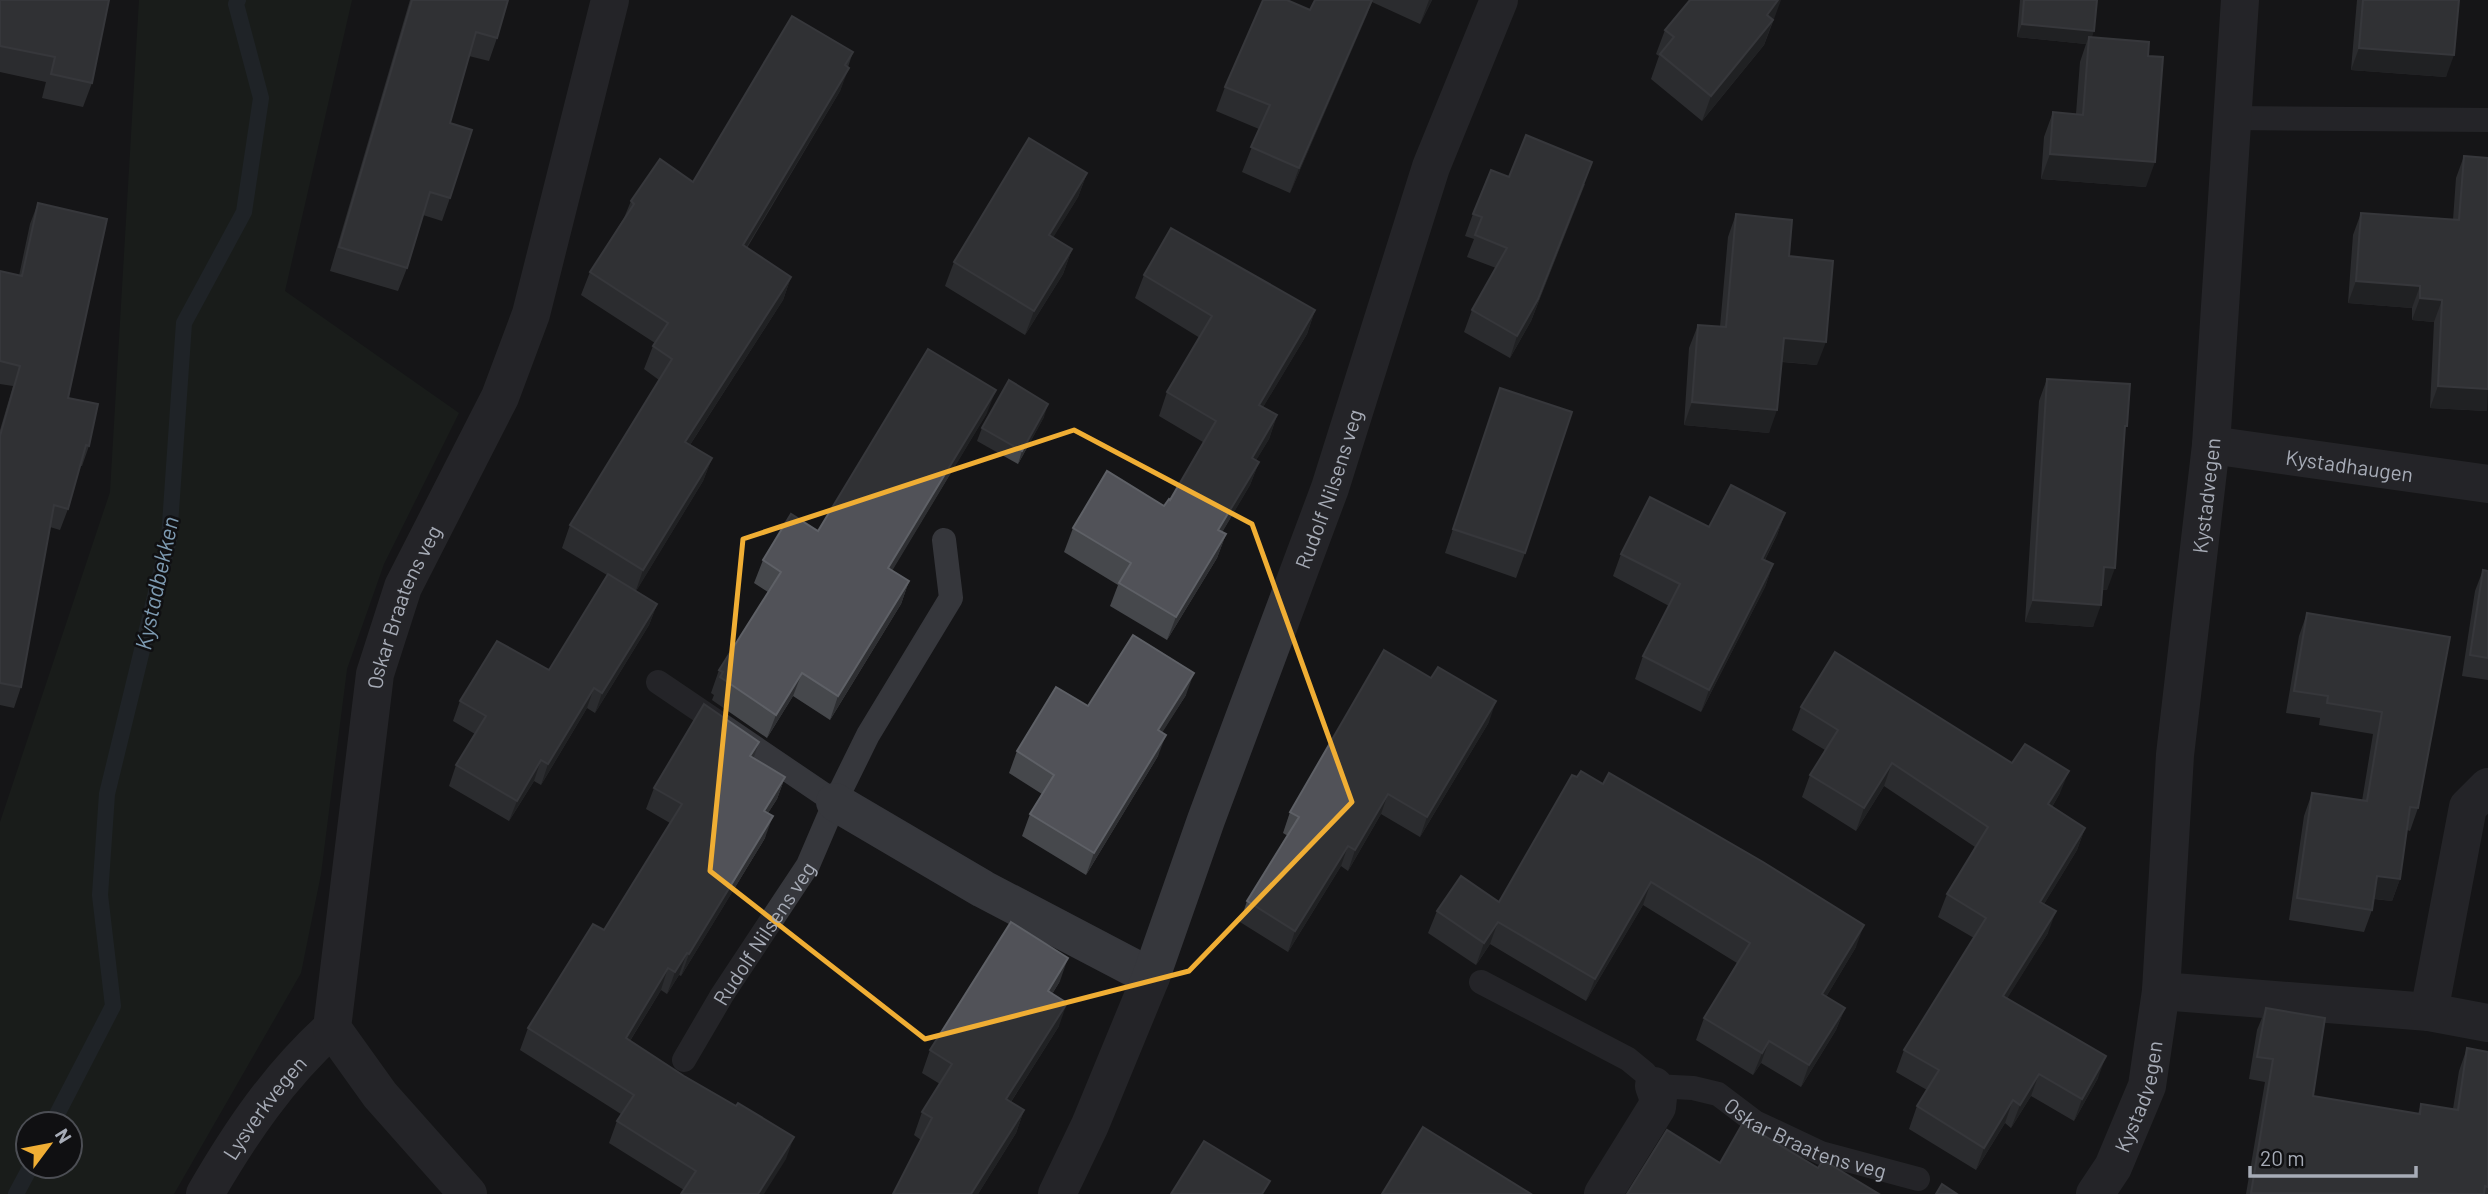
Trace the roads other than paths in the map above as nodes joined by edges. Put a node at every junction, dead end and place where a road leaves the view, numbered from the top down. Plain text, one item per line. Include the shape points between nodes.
1 (610, 0) edge
2 (1499, 0) edge
3 (2240, 0) edge
4 (2232, 118) junction
5 (2488, 120) edge
6 (2211, 445) junction
7 (2488, 484) edge
8 (944, 540) dead end
9 (658, 682) dead end
10 (2488, 787) edge
11 (835, 802) junction
12 (1151, 976) junction
13 (1481, 982) dead end
14 (2161, 991) junction
15 (2429, 1012) junction
16 (2488, 1023) edge
17 (332, 1028) junction
18 (684, 1060) dead end
19 (1654, 1086) junction
20 (1919, 1179) dead end
21 (205, 1194) edge
22 (468, 1194) edge
23 (1058, 1194) edge
24 (1603, 1194) edge
25 (2095, 1194) edge

1 - 17 street, Oskar Braatens veg via 531,314 500,397 403,587 375,674
2 - 12 street, Rudolf Nilsens veg via 1431,167 1330,488
3 - 4 street, Kystadvegen
4 - 5 lane
4 - 6 street, Kystadvegen
6 - 7 street, Kystadhaugen
6 - 14 street, Kystadvegen via 2175,755
8 - 11 lane, Rudolf Nilsens veg via 951,598 868,735
9 - 11 lane
10 - 15 street via 2468,807
11 - 12 street via 983,889
11 - 18 lane, Rudolf Nilsens veg via 808,864
12 - 23 street, Rudolf Nilsens veg
13 - 19 lane via 1628,1059
14 - 15 street
14 - 25 street, Kystadvegen via 2147,1086 2113,1167
15 - 16 street
17 - 21 street, Lysverkvegen via 268,1095
17 - 22 street via 380,1095
19 - 20 lane, Oskar Braatens veg via 1717,1094 1755,1122 1821,1153
19 - 24 street via 1657,1107

